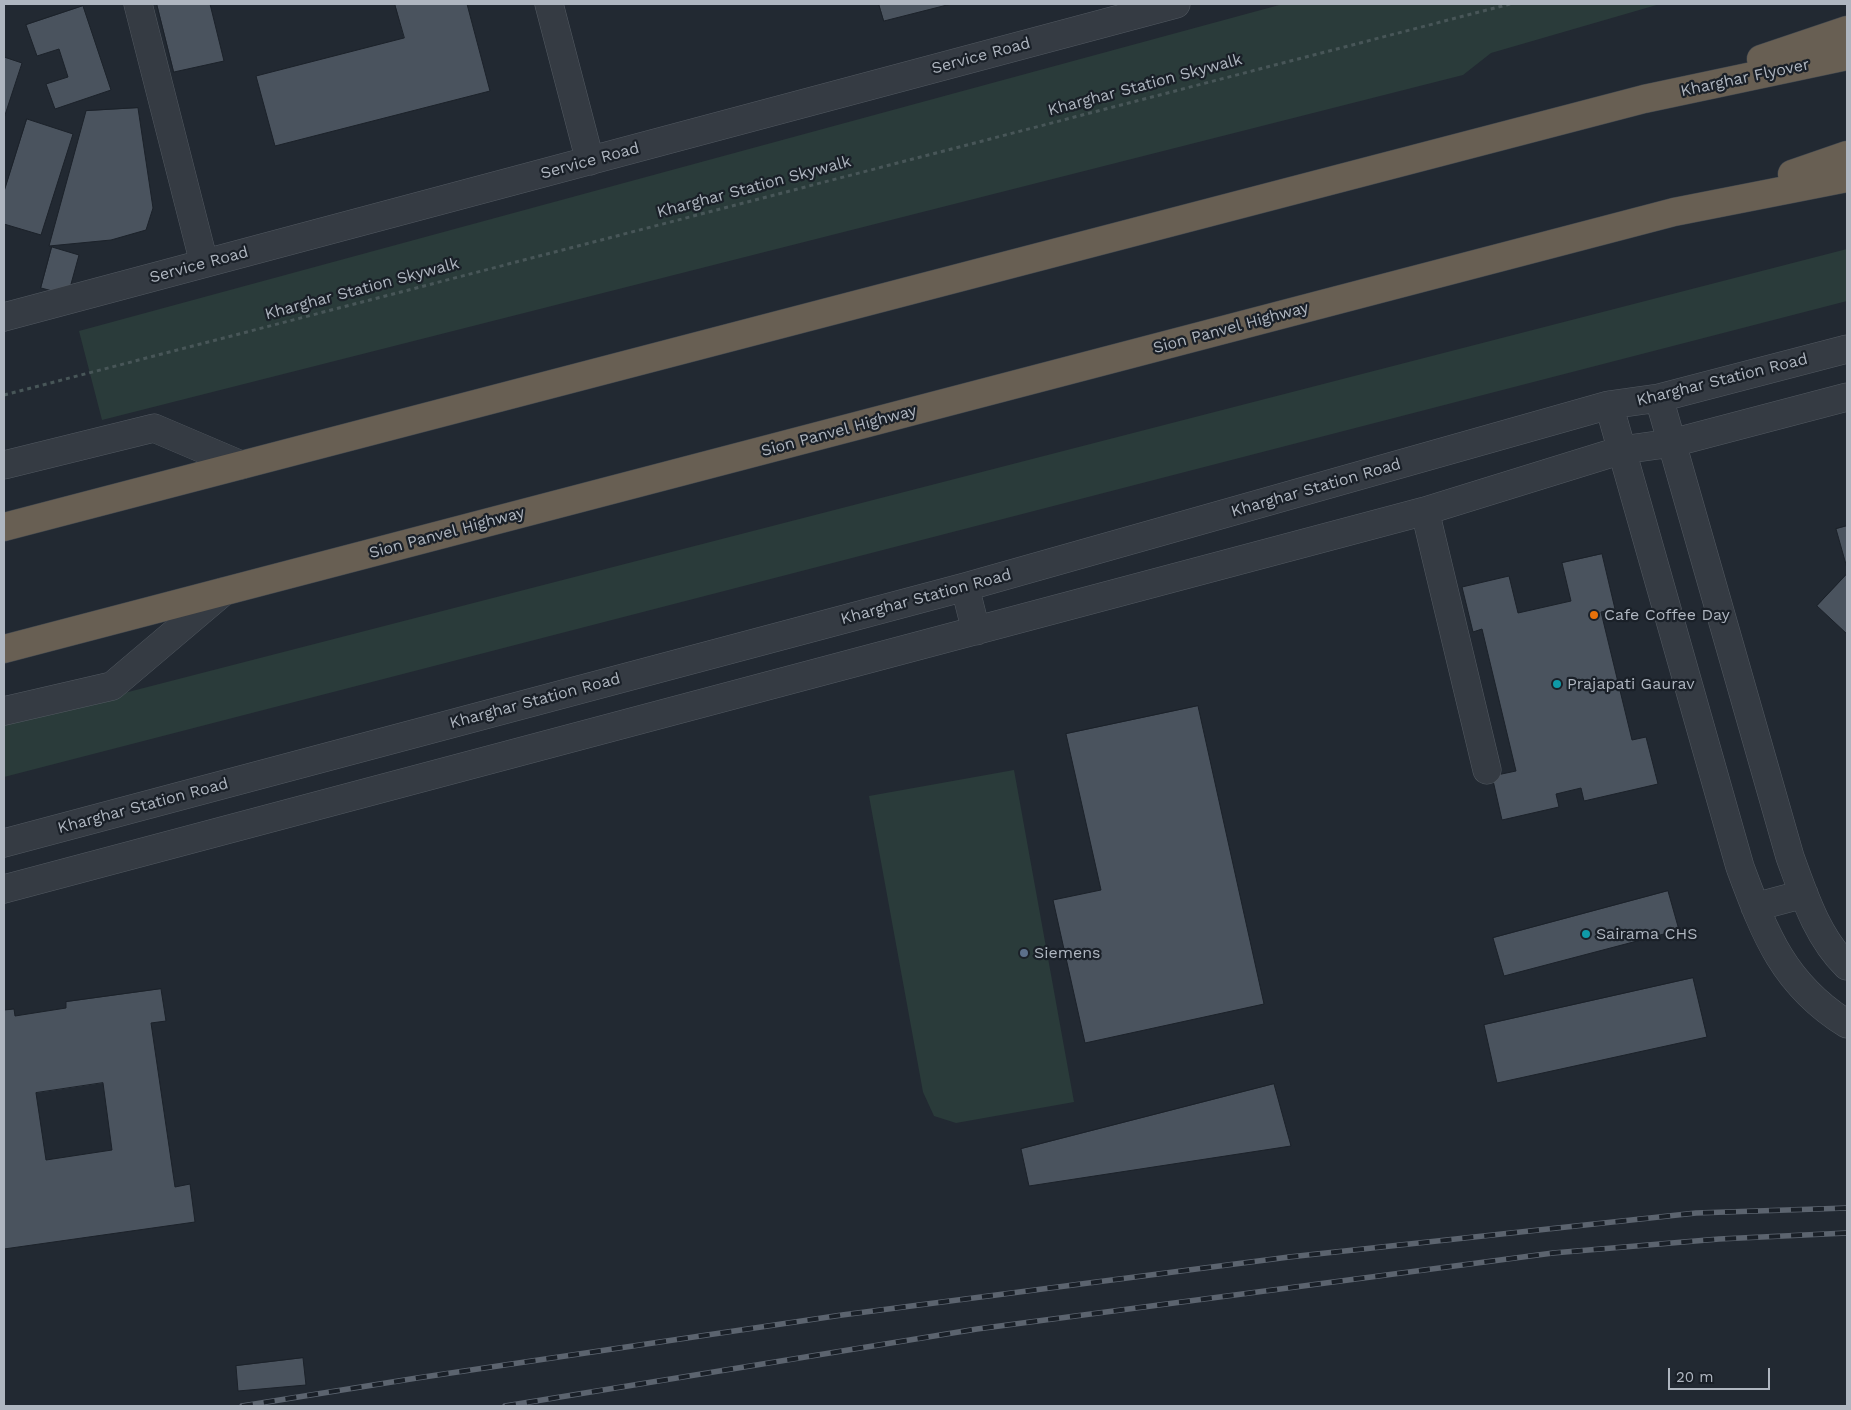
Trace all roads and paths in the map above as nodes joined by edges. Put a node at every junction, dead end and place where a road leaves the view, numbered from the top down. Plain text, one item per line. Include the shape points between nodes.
1 (138, 4) edge
2 (549, 4) edge
3 (1176, 4) edge
4 (1510, 4) edge
5 (1847, 30) edge
6 (1847, 56) edge
7 (1644, 99) junction
8 (1847, 155) edge
9 (590, 161) junction
10 (1847, 178) edge
11 (1674, 212) junction
12 (204, 263) junction
13 (4, 317) edge
14 (1847, 349) edge
15 (4, 395) edge
16 (1847, 397) edge
17 (1659, 398) junction
18 (1609, 405) junction
19 (1672, 442) junction
20 (1622, 450) junction
21 (4, 465) edge
22 (242, 465) junction
23 (1425, 511) junction
24 (4, 527) edge
25 (965, 587) junction
26 (223, 592) junction
27 (976, 631) junction
28 (4, 649) edge
29 (4, 711) edge
30 (1487, 770) dead end
31 (4, 843) edge
32 (4, 889) edge
33 (1804, 894) junction
34 (1755, 907) junction
35 (1847, 966) edge
36 (1847, 1024) edge

1 - 12 street
2 - 9 street
3 - 9 street, Service Road
4 - 15 path, Kharghar Station Skywalk
5 - 7 highway
6 - 7 highway, Kharghar Flyover
7 - 22 highway
8 - 11 highway
9 - 12 street, Service Road
10 - 11 highway
11 - 26 highway, Sion Panvel Highway
12 - 13 street, Service Road
14 - 17 street, Kharghar Station Road
16 - 19 street
17 - 18 street, Kharghar Station Road
17 - 19 street
18 - 20 street
18 - 25 street, Kharghar Station Road
19 - 20 street
19 - 33 street via 1790,857
20 - 23 street
20 - 34 street via 1740,867
21 - 22 street via 154,428
22 - 24 highway
23 - 27 street
23 - 30 street
25 - 27 street
25 - 31 street, Kharghar Station Road
26 - 28 highway, Sion Panvel Highway
26 - 29 street via 112,686
27 - 32 street
33 - 34 street
33 - 35 street via 1819,928 1835,954
34 - 36 street via 1792,978 1828,1012

